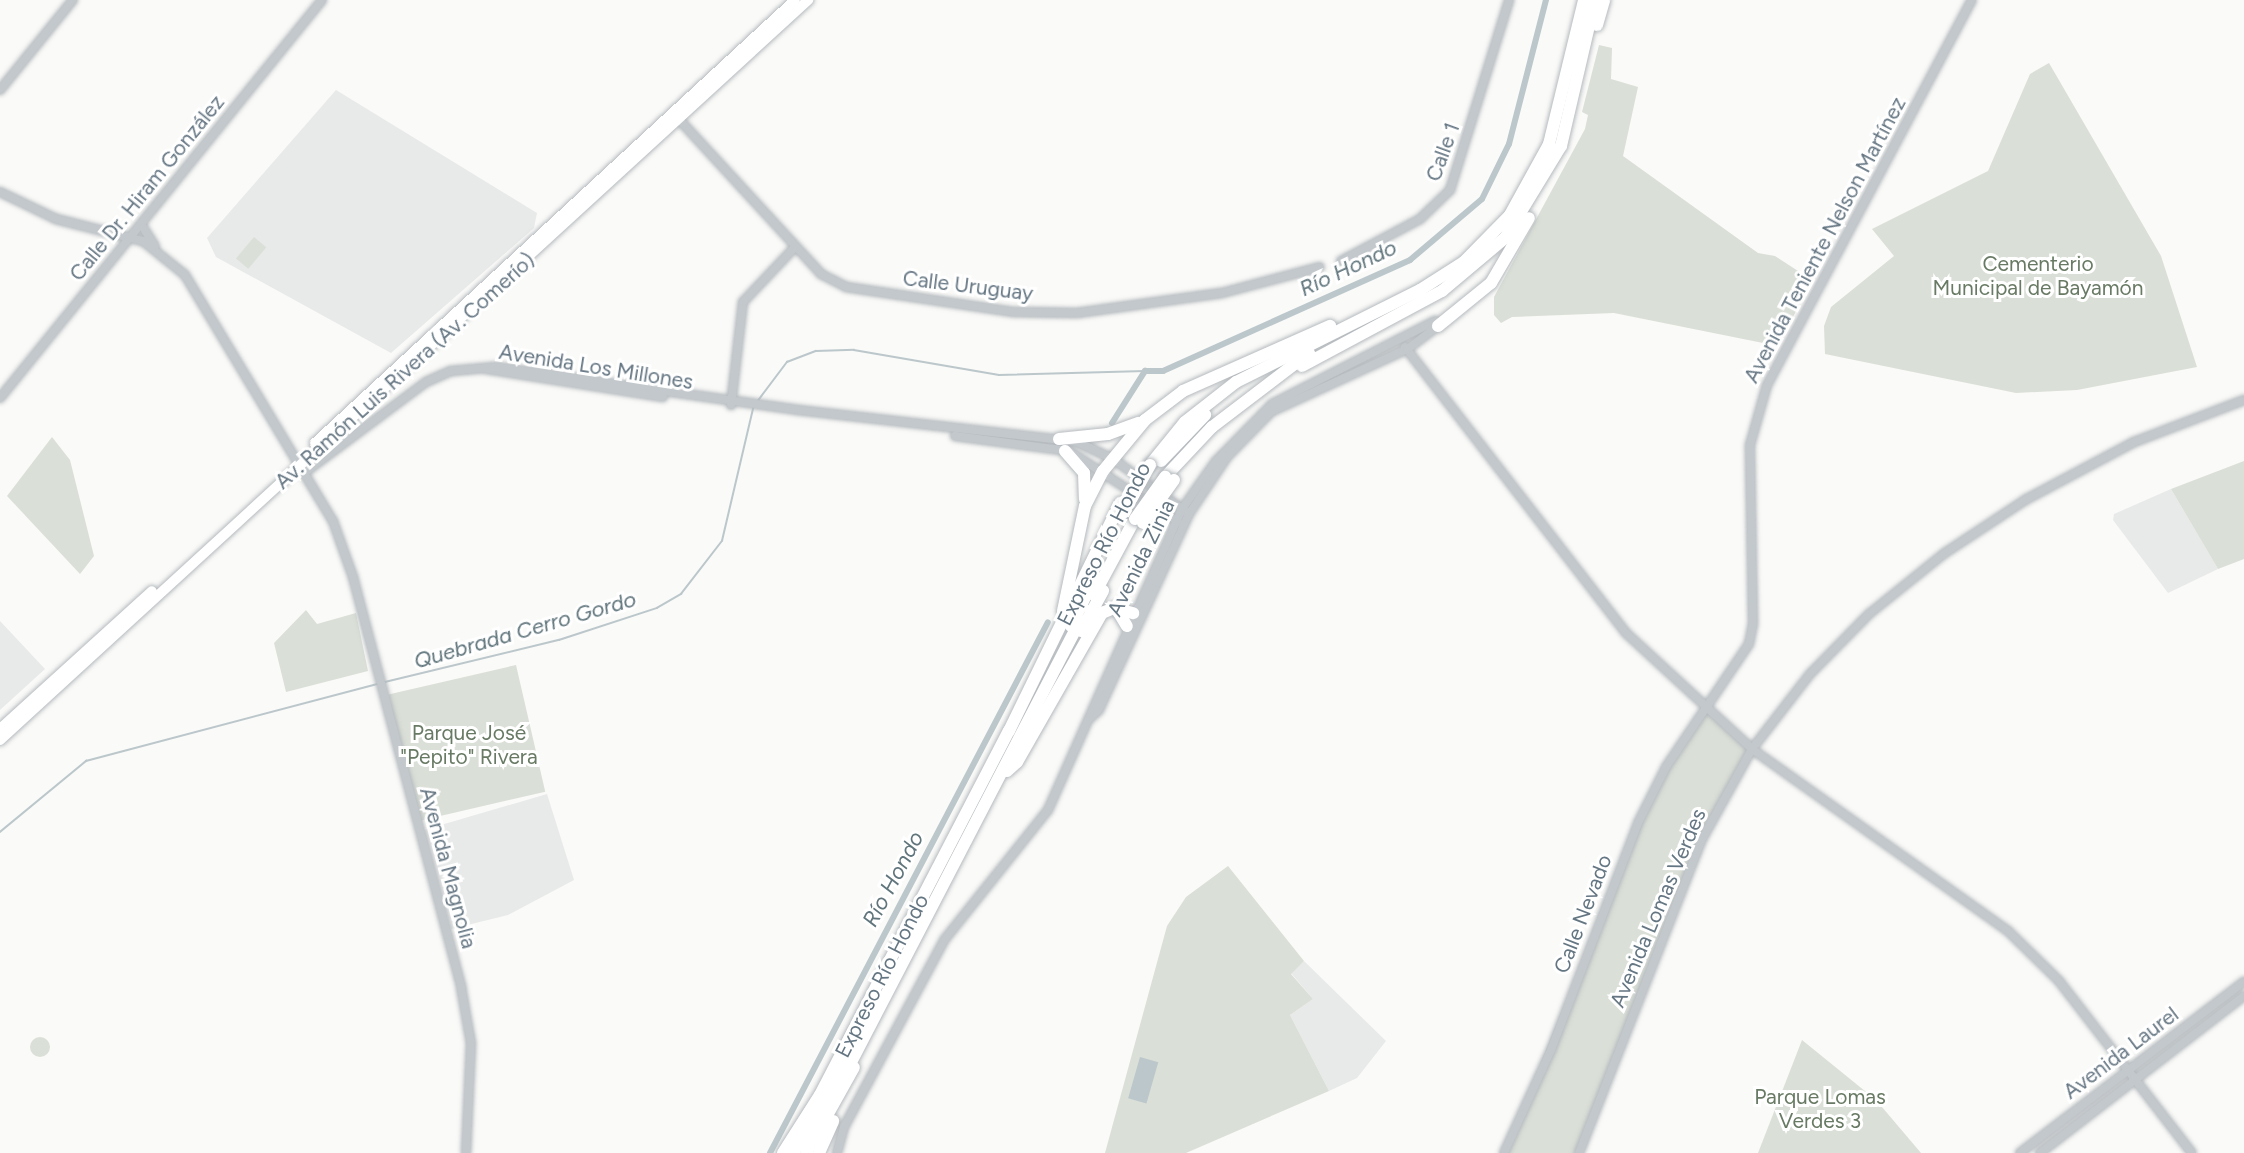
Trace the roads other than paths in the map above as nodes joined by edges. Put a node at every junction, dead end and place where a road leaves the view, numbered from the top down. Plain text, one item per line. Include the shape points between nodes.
1 (73, 0) edge
2 (322, 0) edge
3 (795, 0) edge
4 (808, 0) edge
5 (1509, 0) edge
6 (1575, 0) edge
7 (1584, 0) edge
8 (1590, 0) edge
9 (1595, 0) edge
10 (1605, 0) edge
11 (1972, 0) edge
12 (1581, 72) junction
13 (0, 90) edge
14 (676, 116) junction
15 (1561, 146) junction
16 (0, 192) edge
17 (141, 224) junction
18 (131, 237) junction
19 (155, 247) junction
20 (795, 247) junction
21 (1341, 261) dead end
22 (1320, 267) dead end
23 (1437, 323) junction
24 (1330, 326) junction
25 (1401, 342) junction
26 (1407, 349) junction
27 (1289, 355) junction
28 (1304, 355) junction
29 (0, 398) edge
30 (2244, 400) edge
31 (731, 404) junction
32 (1145, 420) junction
33 (1062, 445) junction
34 (1112, 458) junction
35 (1148, 462) junction
36 (300, 467) junction
37 (1103, 471) junction
38 (1170, 479) junction
39 (1148, 484) junction
40 (1193, 493) junction
41 (1171, 501) junction
42 (1085, 506) junction
43 (1122, 508) junction
44 (1185, 511) junction
45 (1163, 512) junction
46 (1139, 521) junction
47 (1179, 523) junction
48 (1164, 548) junction
49 (1116, 608) junction
50 (1137, 615) junction
51 (1127, 626) junction
52 (1703, 709) junction
53 (1089, 719) junction
54 (0, 729) edge
55 (1009, 731) junction
56 (0, 740) edge
57 (1752, 749) junction
58 (1007, 771) junction
59 (1638, 823) joint
60 (2244, 982) edge
61 (2244, 996) edge
62 (2128, 1070) junction
63 (2136, 1080) junction
64 (844, 1086) junction
65 (466, 1153) edge
66 (783, 1153) edge
67 (794, 1153) edge
68 (799, 1153) edge
69 (806, 1153) edge
70 (819, 1153) edge
71 (837, 1153) edge
72 (1504, 1153) edge
73 (1579, 1153) edge
74 (2020, 1153) edge
75 (2040, 1153) edge
76 (2192, 1153) edge

1 - 13 street
2 - 17 street, Calle Dr. Hiram González
3 - 14 main road, Av. Ramón Luis Rivera (Av. Comerío)
4 - 14 main road, Av. Ramón Luis Rivera (Av. Comerío)
5 - 21 street, Calle 1 via 1450,190 1420,219
6 - 24 highway, Expreso Río Hondo via 1545,135 1507,208 1435,275
7 - 27 highway via 1550,144 1510,215 1464,262 1420,290
8 - 28 highway via 1554,146 1513,217 1452,275
9 - 12 highway, Expreso Río Hondo
10 - 12 highway
11 - 52 street, Avenida Teniente Nelson Martínez via 1767,385 1750,446 1753,624 1740,660
12 - 15 highway, Expreso Río Hondo
14 - 20 street, Calle Uruguay
14 - 36 main road, Av. Ramón Luis Rivera (Av. Comerío)
15 - 23 highway via 1549,180 1496,276 1472,303
15 - 38 highway, Expreso Río Hondo via 1518,222 1485,258 1426,301 1270,388
16 - 18 street via 56,219
17 - 18 street, Calle Dr. Hiram González
17 - 19 street
18 - 19 street
18 - 29 street, Calle Dr. Hiram González
19 - 36 street, Avenida Magnolia via 185,275
20 - 22 street, Calle Uruguay via 821,274 846,287 1014,312 1127,309 1222,293
20 - 31 street via 743,302
23 - 25 street, Avenida Zinia
23 - 26 street, Avenida Zinia
24 - 32 highway via 1183,391
24 - 35 highway, Expreso Río Hondo via 1205,395
25 - 26 street
25 - 40 street, Avenida Zinia via 1272,404 1245,428
26 - 44 street, Avenida Zinia via 1272,411 1227,458
26 - 52 street via 1626,633
27 - 35 highway via 1205,404
27 - 39 highway via 1209,412
28 - 38 highway via 1212,427
28 - 39 highway via 1245,389
30 - 57 street, Avenida Lomas Verdes via 2134,442 2025,500 1945,553 1869,614 1817,667
31 - 33 street, Avenida Los Millones
31 - 33 street, Avenida Los Millones
31 - 36 street, Avenida Los Millones via 486,369 451,371 426,382
32 - 33 highway
32 - 34 highway
33 - 34 street, Avenida Los Millones
33 - 37 street, Avenida Los Millones
33 - 42 highway via 1086,477
34 - 37 highway
34 - 39 street, Avenida Los Millones
35 - 43 highway, Expreso Río Hondo
36 - 54 main road, Av. Ramón Luis Rivera (Av. Comerío)
36 - 56 main road, Av. Ramón Luis Rivera (Av. Comerío)
36 - 65 street, Avenida Magnolia via 344,545 460,987 471,1043
37 - 42 highway
37 - 45 street, Avenida Los Millones
38 - 46 highway, Expreso Río Hondo, bridge
39 - 41 street, Avenida Los Millones
40 - 41 street
40 - 44 street, Avenida Zinia
41 - 44 street, Avenida Los Millones
42 - 55 highway via 1063,611
43 - 55 highway, Expreso Río Hondo
43 - 67 highway via 1083,603 822,1111
44 - 47 street, Avenida Zinia
45 - 47 street, Avenida Los Millones
45 - 48 street
46 - 58 highway, Expreso Río Hondo
46 - 68 highway via 824,1116
47 - 48 street, Avenida Zinia
47 - 50 street, Avenida Zinia
48 - 50 street, Avenida Zinia
49 - 50 highway
49 - 51 highway
49 - 58 highway via 1102,613 1017,762
50 - 51 street, Avenida Zinia
50 - 53 street, Avenida Zinia
51 - 53 street, Avenida Zinia
52 - 57 street
52 - 59 street, Avenida Teniente Nelson Martínez
53 - 71 street, Avenida Zinia via 1048,810 945,939 844,1127
55 - 66 highway, Expreso Río Hondo via 807,1119
57 - 62 street via 2008,931 2059,981
57 - 73 street, Avenida Lomas Verdes via 1701,841
58 - 64 highway, Expreso Río Hondo
59 - 72 street, Calle Nevado via 1562,1019
60 - 62 street, Avenida Laurel
61 - 63 street, Avenida Laurel
62 - 63 street
62 - 74 street, Avenida Laurel
63 - 75 street, Avenida Laurel
63 - 76 street
64 - 69 highway, Expreso Río Hondo
64 - 70 highway

